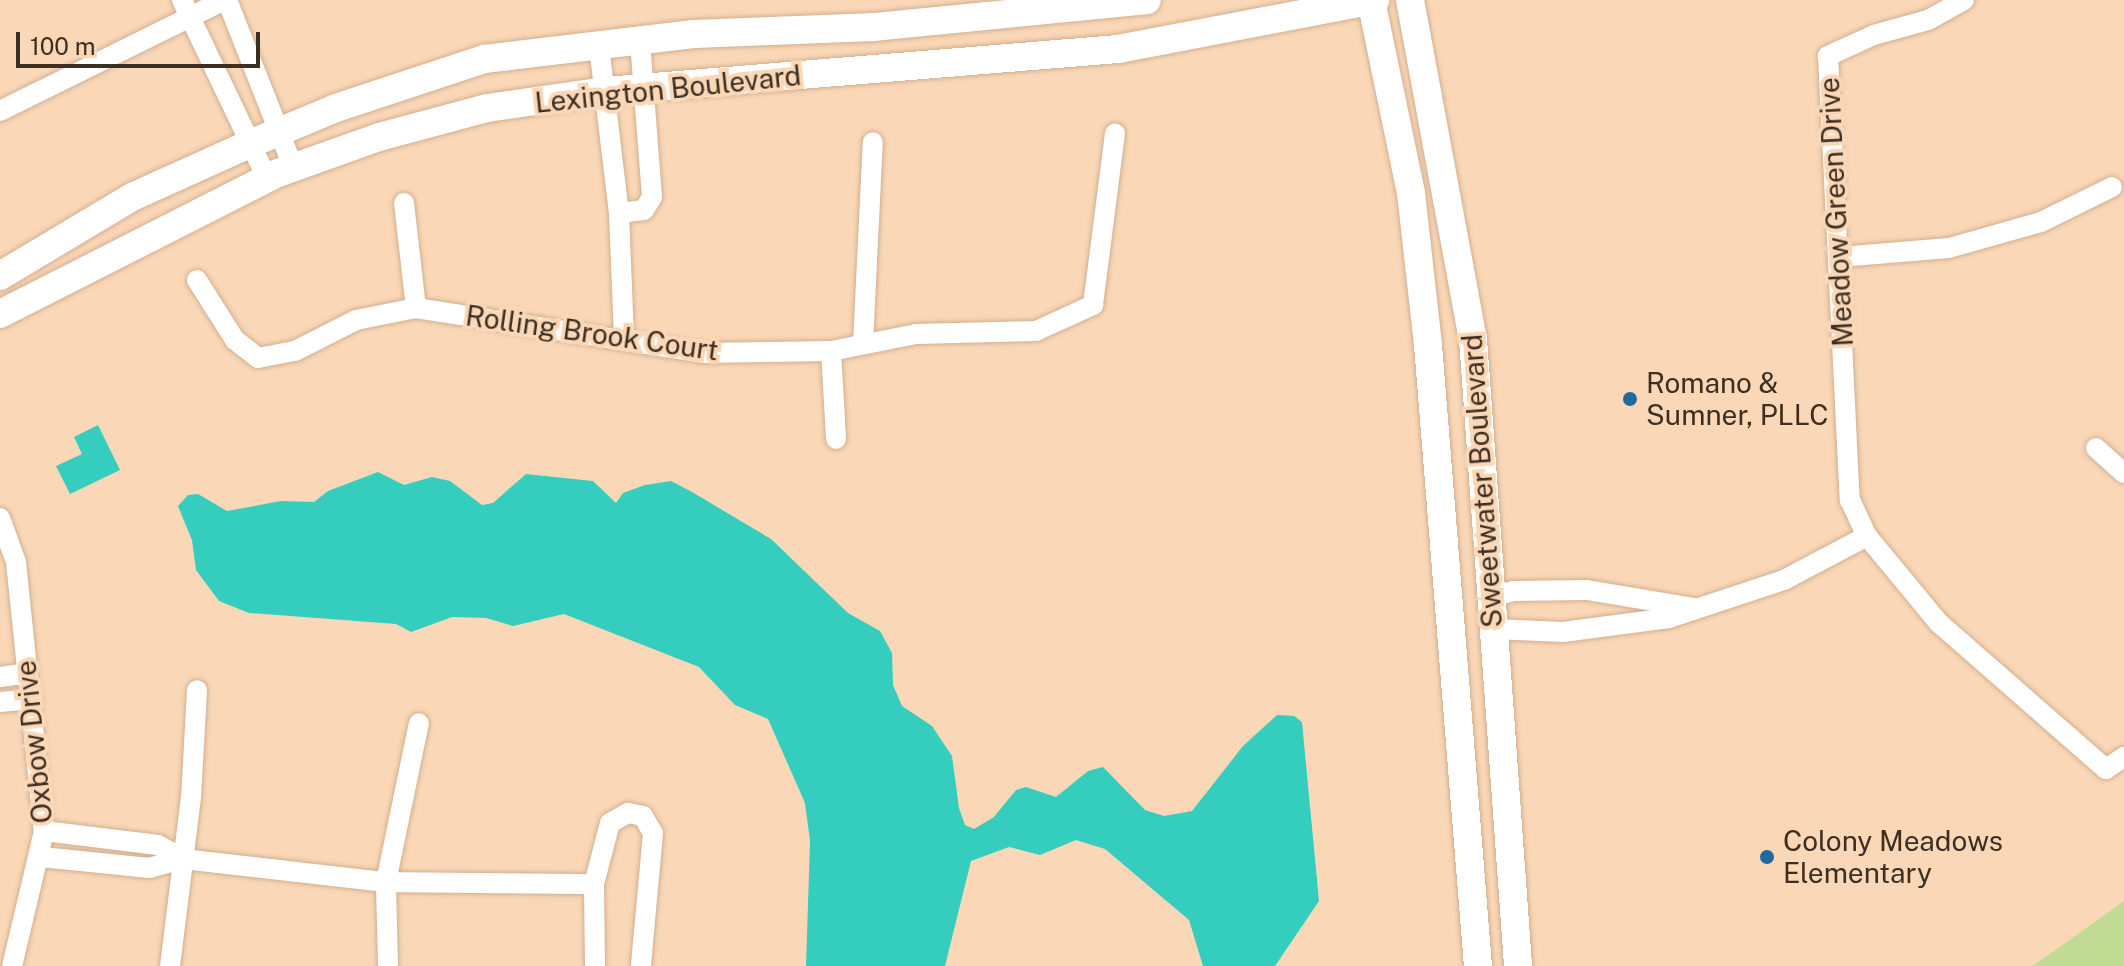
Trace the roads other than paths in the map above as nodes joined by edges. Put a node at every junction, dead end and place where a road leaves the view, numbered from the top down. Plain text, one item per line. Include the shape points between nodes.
1 (226, 0) edge
2 (1147, 0) edge
3 (1372, 0) edge
4 (1410, 0) edge
5 (1964, 0) edge
6 (1111, 7) junction
7 (186, 8) edge
8 (640, 42) junction
9 (599, 46) junction
10 (1118, 49) junction
11 (644, 88) junction
12 (605, 91) junction
13 (0, 111) edge
14 (279, 132) junction
15 (1115, 133) dead end
16 (873, 142) dead end
17 (250, 143) junction
18 (293, 167) junction
19 (267, 178) junction
20 (2112, 187) dead end
21 (404, 203) dead end
22 (619, 213) junction
23 (1840, 257) junction
24 (0, 276) edge
25 (197, 280) dead end
26 (416, 308) junction
27 (0, 314) edge
28 (624, 337) junction
29 (1473, 339) junction
30 (863, 343) junction
31 (1428, 345) junction
32 (831, 351) junction
33 (836, 439) dead end
34 (2096, 448) dead end
35 (2124, 473) edge
36 (0, 518) edge
37 (1867, 536) junction
38 (0, 581) edge
39 (1491, 597) junction
40 (1694, 608) junction
41 (19, 610) junction
42 (1453, 617) junction
43 (1494, 629) junction
44 (27, 673) junction
45 (0, 677) edge
46 (197, 690) dead end
47 (32, 699) junction
48 (0, 702) edge
49 (419, 723) dead end
50 (2124, 757) edge
51 (44, 831) junction
52 (41, 857) junction
53 (183, 859) junction
54 (386, 882) junction
55 (594, 884) junction
56 (12, 966) edge
57 (170, 966) edge
58 (388, 966) edge
59 (595, 966) edge
60 (641, 966) edge
61 (1478, 966) edge
62 (1518, 966) edge

1 - 7 street
1 - 14 street
2 - 6 street, Lexington Boulevard
3 - 10 street, Lexington Boulevard
3 - 31 street, Sweetwater Boulevard via 1411,193
4 - 29 street, Sweetwater Boulevard
5 - 23 street, Meadow Green Drive via 1928,20 1828,56
6 - 8 street, Lexington Boulevard
6 - 10 street
7 - 13 street
7 - 17 street
8 - 9 street, Lexington Boulevard
8 - 11 street
9 - 12 street
9 - 14 street, Lexington Boulevard via 484,59
10 - 11 street, Lexington Boulevard
11 - 12 street, Lexington Boulevard
11 - 22 street via 652,197 644,210
12 - 18 street, Lexington Boulevard via 487,108
12 - 22 street
14 - 17 street, Lexington Boulevard
14 - 18 street
15 - 30 street, Rolling Brook Court via 1093,305 1036,331 976,328
16 - 30 street
17 - 19 street
17 - 24 street, Lexington Boulevard via 132,197
18 - 19 street, Lexington Boulevard
19 - 27 street, Lexington Boulevard
20 - 23 street via 2041,222 1949,248
21 - 26 street
22 - 28 street
23 - 37 street, Meadow Green Drive via 1850,500
25 - 26 street, Rolling Brook Court via 235,340 258,358 295,351 356,320
26 - 28 street, Rolling Brook Court
28 - 32 street, Rolling Brook Court via 702,353
29 - 31 street
29 - 39 street, Sweetwater Boulevard
30 - 32 street, Rolling Brook Court
31 - 42 street, Sweetwater Boulevard
32 - 33 street
34 - 35 street
36 - 41 street, Oxbow Drive via 16,562
37 - 40 street via 1784,580
37 - 50 street, Meadow Green Drive via 1939,623 2106,769
38 - 41 street, Oxbow Drive
39 - 40 street via 1513,591 1587,590
39 - 42 street
39 - 43 street, Sweetwater Boulevard
40 - 43 street via 1624,626 1563,632
41 - 44 street, Oxbow Drive
42 - 43 street
42 - 61 street, Sweetwater Boulevard
43 - 62 street, Sweetwater Boulevard
44 - 45 street
44 - 47 street, Oxbow Drive
46 - 53 street
47 - 48 street
47 - 51 street, Oxbow Drive
49 - 54 street
51 - 52 street, Oxbow Drive
51 - 53 street via 158,845
52 - 53 street via 149,868
52 - 56 street, Oxbow Drive
53 - 54 street
53 - 57 street
54 - 55 street
54 - 58 street
55 - 59 street
55 - 60 street via 610,823 628,813 643,816 653,833

